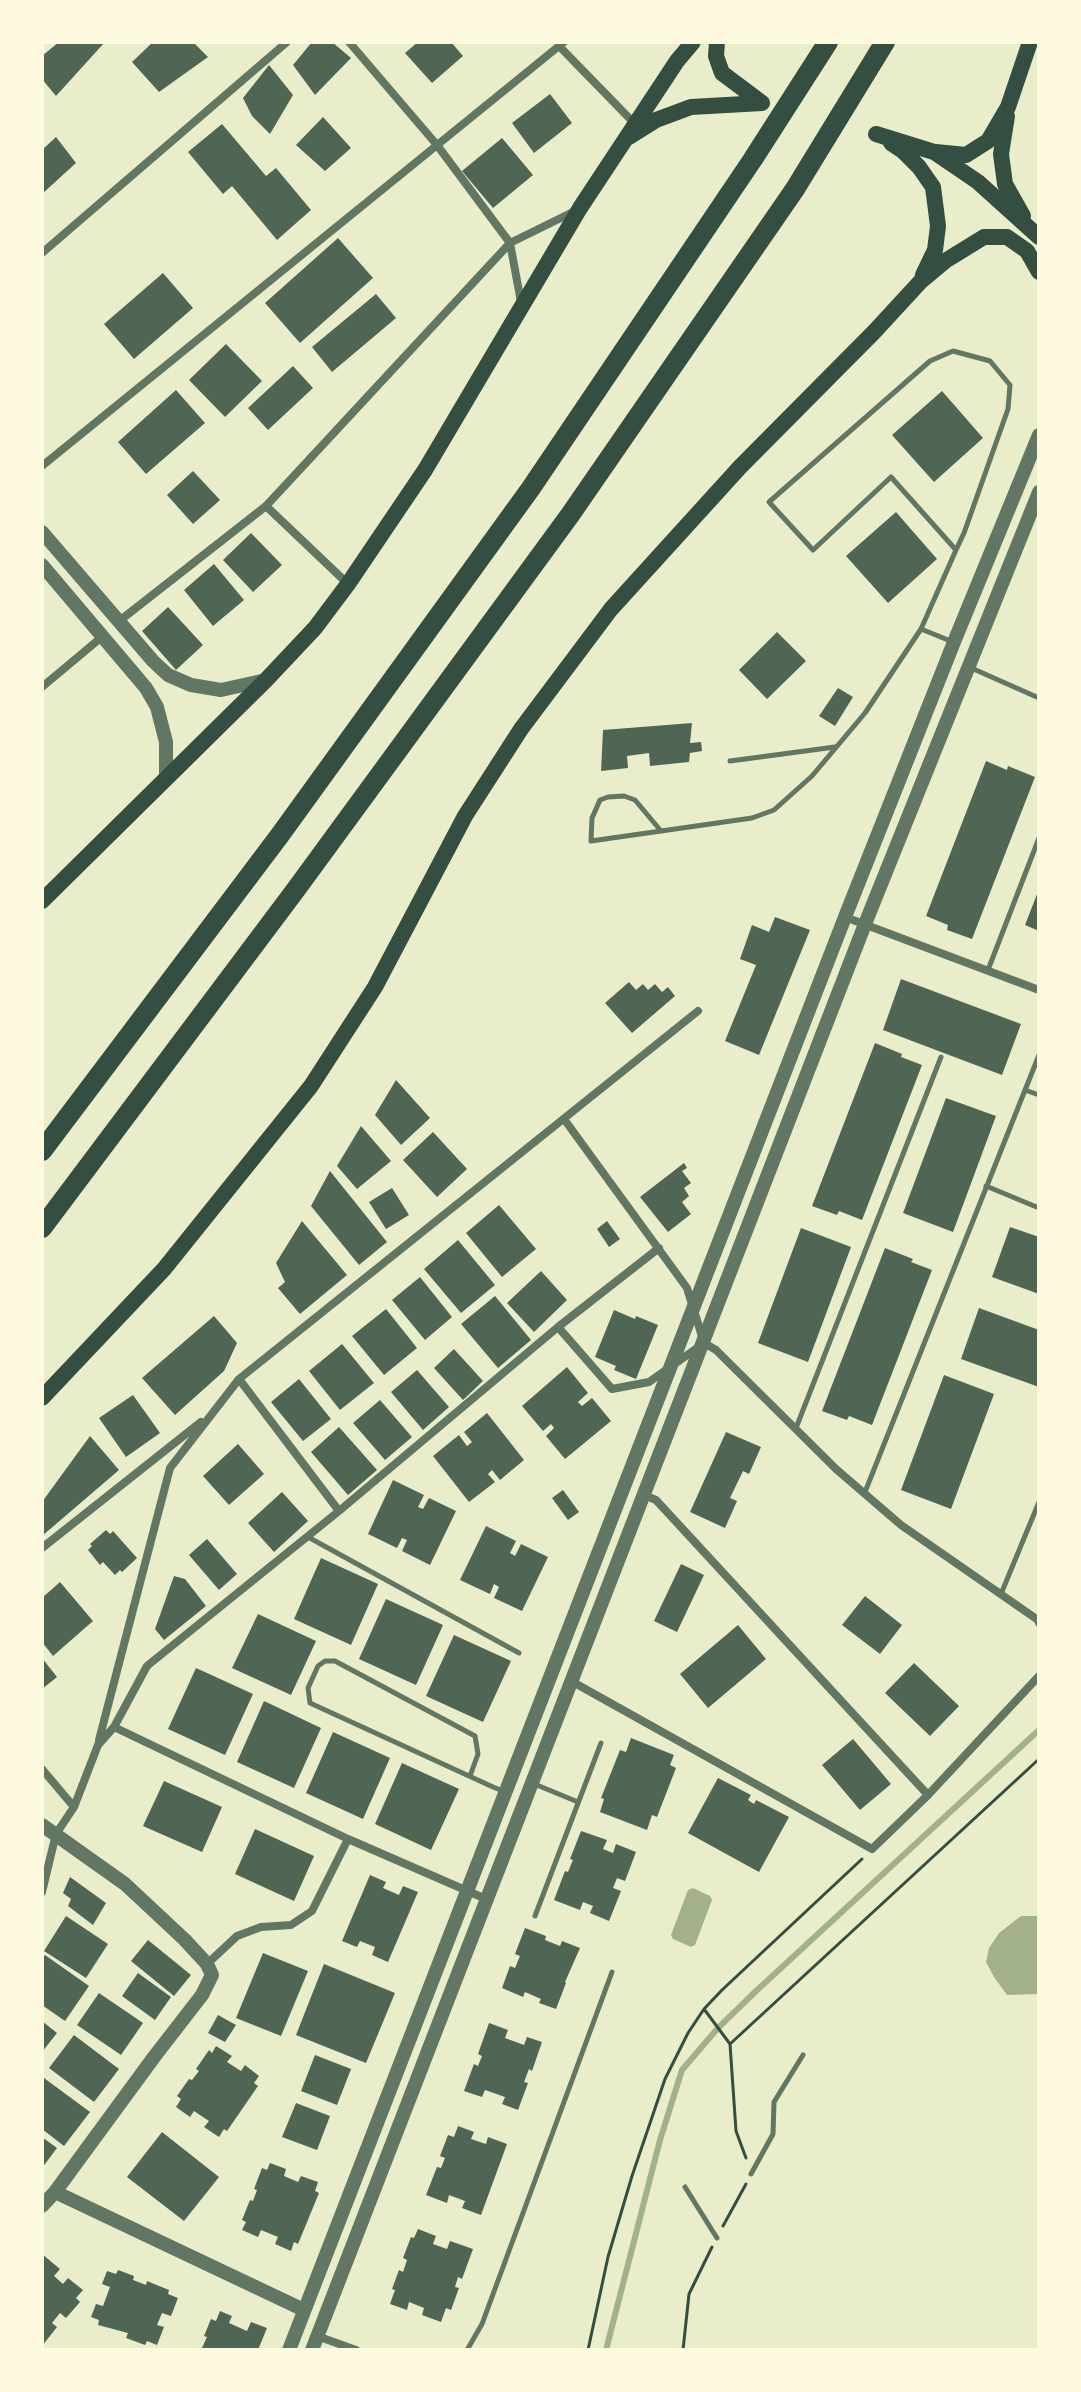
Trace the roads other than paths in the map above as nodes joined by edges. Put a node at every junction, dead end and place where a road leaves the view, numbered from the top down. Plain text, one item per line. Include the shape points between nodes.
1 (287, 42) edge
2 (349, 42) edge
3 (693, 42) edge
4 (717, 42) edge
5 (828, 42) edge
6 (885, 42) edge
7 (1030, 42) edge
8 (561, 44) edge
9 (1008, 107) junction
10 (635, 124) junction
11 (625, 140) junction
12 (437, 145) junction
13 (934, 152) junction
14 (580, 208) junction
15 (1035, 234) edge
16 (510, 243) junction
17 (42, 253) edge
18 (1039, 272) edge
19 (921, 281) junction
20 (522, 307) junction
21 (1039, 435) edge
22 (42, 466) edge
23 (1039, 492) edge
24 (266, 506) junction
25 (42, 532) edge
26 (956, 550) junction
27 (42, 565) edge
28 (348, 584) junction
29 (118, 622) junction
30 (921, 629) junction
31 (103, 636) junction
32 (954, 642) junction
33 (968, 667) junction
34 (266, 680) junction
35 (42, 687) edge
36 (1039, 698) edge
37 (836, 746) junction
38 (730, 761) dead end
39 (166, 778) junction
40 (661, 831) junction
41 (1039, 838) edge
42 (42, 901) edge
43 (845, 917) junction
44 (865, 924) junction
45 (988, 971) junction
46 (1039, 990) edge
47 (698, 1011) dead end
48 (1039, 1055) edge
49 (941, 1057) dead end
50 (1025, 1090) junction
51 (1039, 1095) edge
52 (564, 1119) junction
53 (42, 1151) edge
54 (986, 1186) junction
55 (1039, 1208) edge
56 (42, 1228) edge
57 (659, 1248) junction
58 (694, 1308) junction
59 (558, 1327) junction
60 (704, 1343) junction
61 (672, 1363) junction
62 (239, 1379) junction
63 (42, 1398) edge
64 (213, 1413) junction
65 (796, 1429) junction
66 (864, 1493) junction
67 (644, 1495) junction
68 (1039, 1502) edge
69 (339, 1511) junction
70 (307, 1537) junction
71 (42, 1548) edge
72 (1001, 1594) junction
73 (1039, 1621) edge
74 (519, 1653) dead end
75 (1039, 1676) edge
76 (571, 1681) junction
77 (114, 1727) junction
78 (601, 1743) dead end
79 (98, 1745) junction
80 (42, 1769) edge
81 (470, 1776) junction
82 (531, 1783) junction
83 (505, 1792) junction
84 (928, 1795) junction
85 (579, 1802) junction
86 (74, 1807) junction
87 (42, 1825) edge
88 (56, 1834) junction
89 (348, 1839) junction
90 (467, 1891) junction
91 (42, 1892) edge
92 (486, 1899) junction
93 (535, 1916) dead end
94 (207, 1964) junction
95 (612, 1972) dead end
96 (803, 2055) dead end
97 (751, 2174) road end
98 (685, 2187) dead end
99 (55, 2192) junction
100 (42, 2206) edge
101 (717, 2238) road end
102 (304, 2310) junction
103 (315, 2343) edge
104 (289, 2350) edge
105 (356, 2350) edge
106 (467, 2350) edge

1 - 17 street
2 - 12 street
3 - 10 main road
4 - 11 main road via 722,73 762,103 691,107 656,120
5 - 53 highway via 531,488
6 - 56 highway via 795,189 570,515
7 - 9 main road
8 - 10 street
8 - 12 street
9 - 13 main road via 988,141 966,155
9 - 15 main road via 1001,154 1005,184
10 - 11 main road
11 - 14 main road
12 - 16 street
12 - 22 street
13 - 15 main road via 978,182
13 - 19 main road via 876,134 903,151 933,187 935,250
14 - 16 street
14 - 20 main road
16 - 20 street
16 - 24 street
18 - 19 main road via 1027,251 1007,237 984,237
19 - 63 main road via 611,609 521,729 465,816 375,987 311,1086 164,1269
20 - 28 main road via 425,470
21 - 32 street
23 - 33 street
24 - 28 street
24 - 29 street
25 - 29 street
26 - 26 lane via 1008,409 1010,385 990,361 953,351 930,361 769,502 813,550 891,477
26 - 30 lane
27 - 31 street
28 - 34 main road
29 - 34 street via 168,675 191,685 221,690
30 - 32 lane
30 - 37 lane via 865,713
31 - 35 street
31 - 39 street via 157,707 166,742
32 - 43 street
33 - 36 lane
33 - 44 street
34 - 39 main road
37 - 38 lane
37 - 40 lane via 774,810
39 - 42 main road
40 - 40 lane via 635,800 608,797 600,800 592,818 591,841
41 - 45 lane
43 - 44 street
43 - 58 street
44 - 45 street
44 - 60 street
45 - 46 street
47 - 52 street
48 - 50 lane
49 - 65 lane
50 - 51 lane
50 - 54 lane
52 - 57 street
52 - 62 street
54 - 55 lane
54 - 66 lane
57 - 58 street via 687,1288
57 - 59 street
58 - 60 street
58 - 61 street
59 - 61 street via 612,1389 649,1382
59 - 69 street
60 - 61 street
60 - 65 street
60 - 67 street
61 - 83 street
62 - 64 street
62 - 69 street
64 - 71 street
64 - 79 street via 170,1468
65 - 66 street
66 - 72 street
67 - 76 street
67 - 84 street via 656,1500
68 - 72 lane
69 - 70 street
70 - 74 lane
70 - 77 street via 147,1666
72 - 73 street
75 - 84 street
76 - 82 street
76 - 84 street via 872,1849
77 - 79 street
77 - 89 street
78 - 85 lane
79 - 86 street
80 - 86 street
81 - 81 lane via 310,1703 308,1688 318,1666 335,1661 475,1736 478,1754
81 - 83 lane
82 - 85 lane
82 - 92 street
83 - 90 street
85 - 93 lane
86 - 88 street
87 - 88 street
88 - 91 street
88 - 94 street via 125,1884
89 - 90 street
89 - 94 street via 312,1911 291,1925 261,1927 237,1936
90 - 92 street
90 - 102 street
92 - 103 street
94 - 99 street via 212,1975 202,1995
95 - 106 lane via 482,2324
96 - 97 lane via 774,2102 773,2134
98 - 101 lane
99 - 100 street
99 - 102 street
102 - 104 street
103 - 105 street

